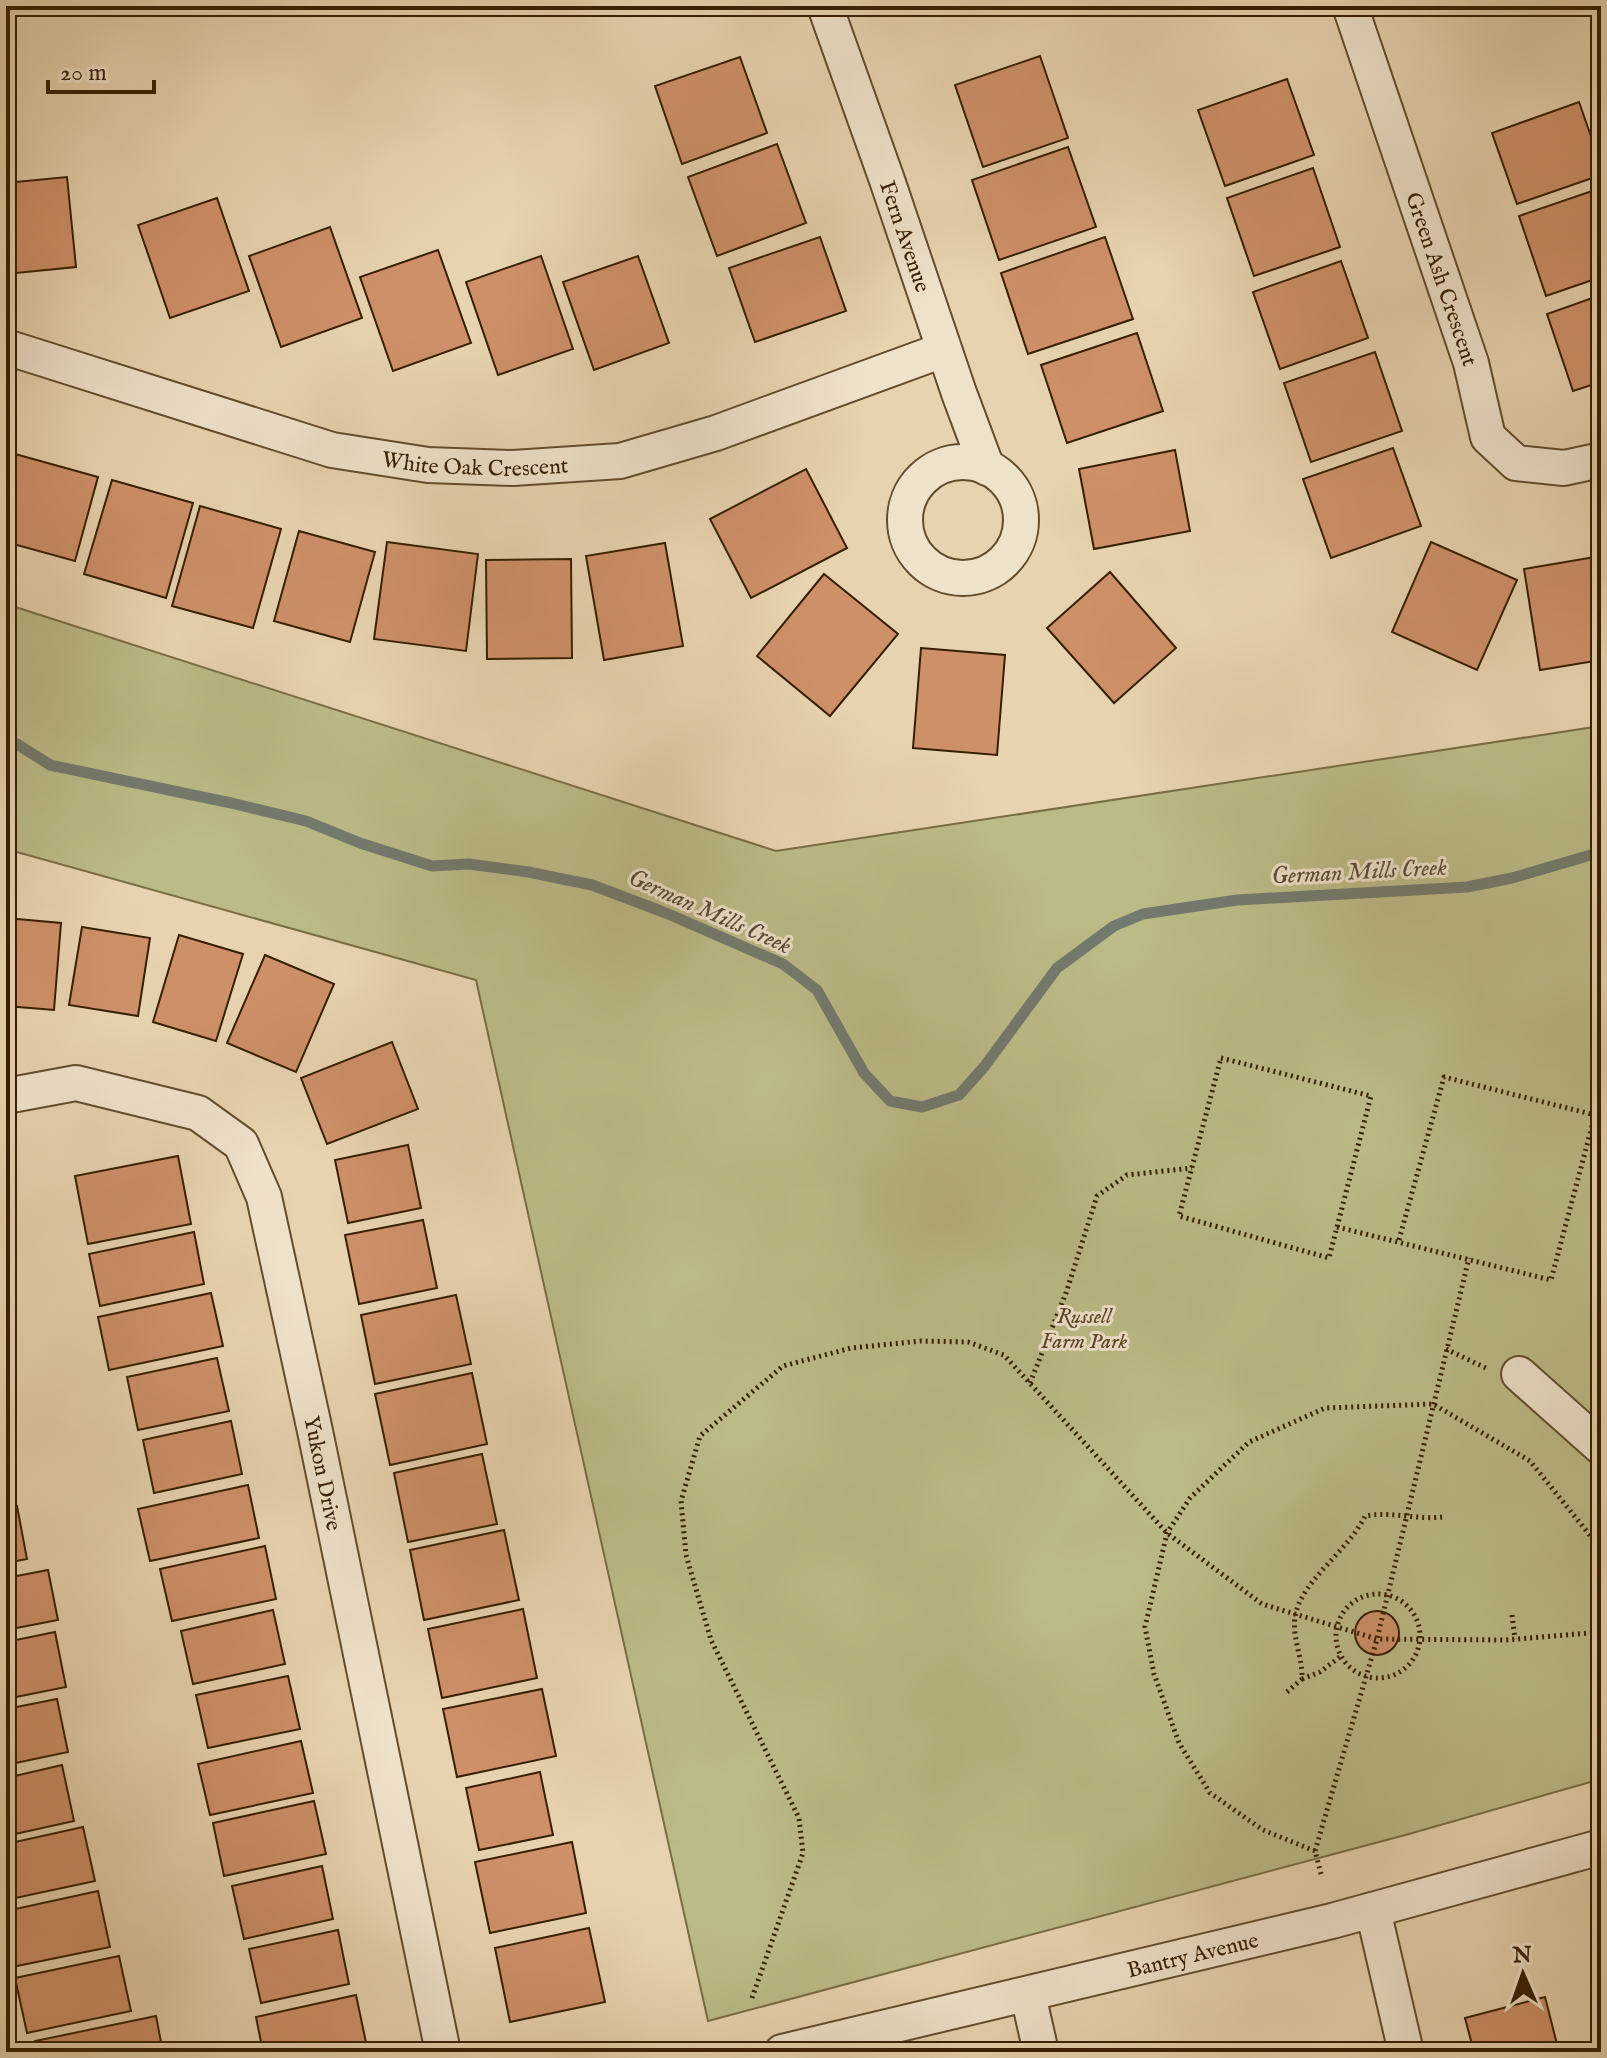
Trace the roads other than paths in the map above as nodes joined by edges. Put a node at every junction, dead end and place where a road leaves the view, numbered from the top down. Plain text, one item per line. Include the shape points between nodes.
1 (825, 6) edge
2 (1350, 6) edge
3 (6, 347) edge
4 (943, 350) junction
5 (1601, 460) edge
6 (987, 468) dead end
7 (6, 1096) edge
8 (1504, 1372) road end
9 (1601, 1447) edge
10 (1601, 1847) edge
11 (1373, 1910) junction
12 (1028, 1995) junction
13 (443, 2052) edge
14 (782, 2052) edge
15 (1041, 2052) edge
16 (1406, 2052) edge

1 - 4 street, Fern Avenue
2 - 5 street, Green Ash Crescent via 1471,363 1488,437 1516,463 1564,468
3 - 4 street, White Oak Crescent via 332,450 428,465 513,468 620,461 716,433
4 - 6 street, Fern Avenue
7 - 13 street, Yukon Drive via 76,1083 198,1113 241,1144 264,1197
8 - 9 street via 1565,1412
10 - 11 street, Bantry Avenue
11 - 12 street, Bantry Avenue
11 - 16 street
12 - 14 street, Bantry Avenue
12 - 15 street

